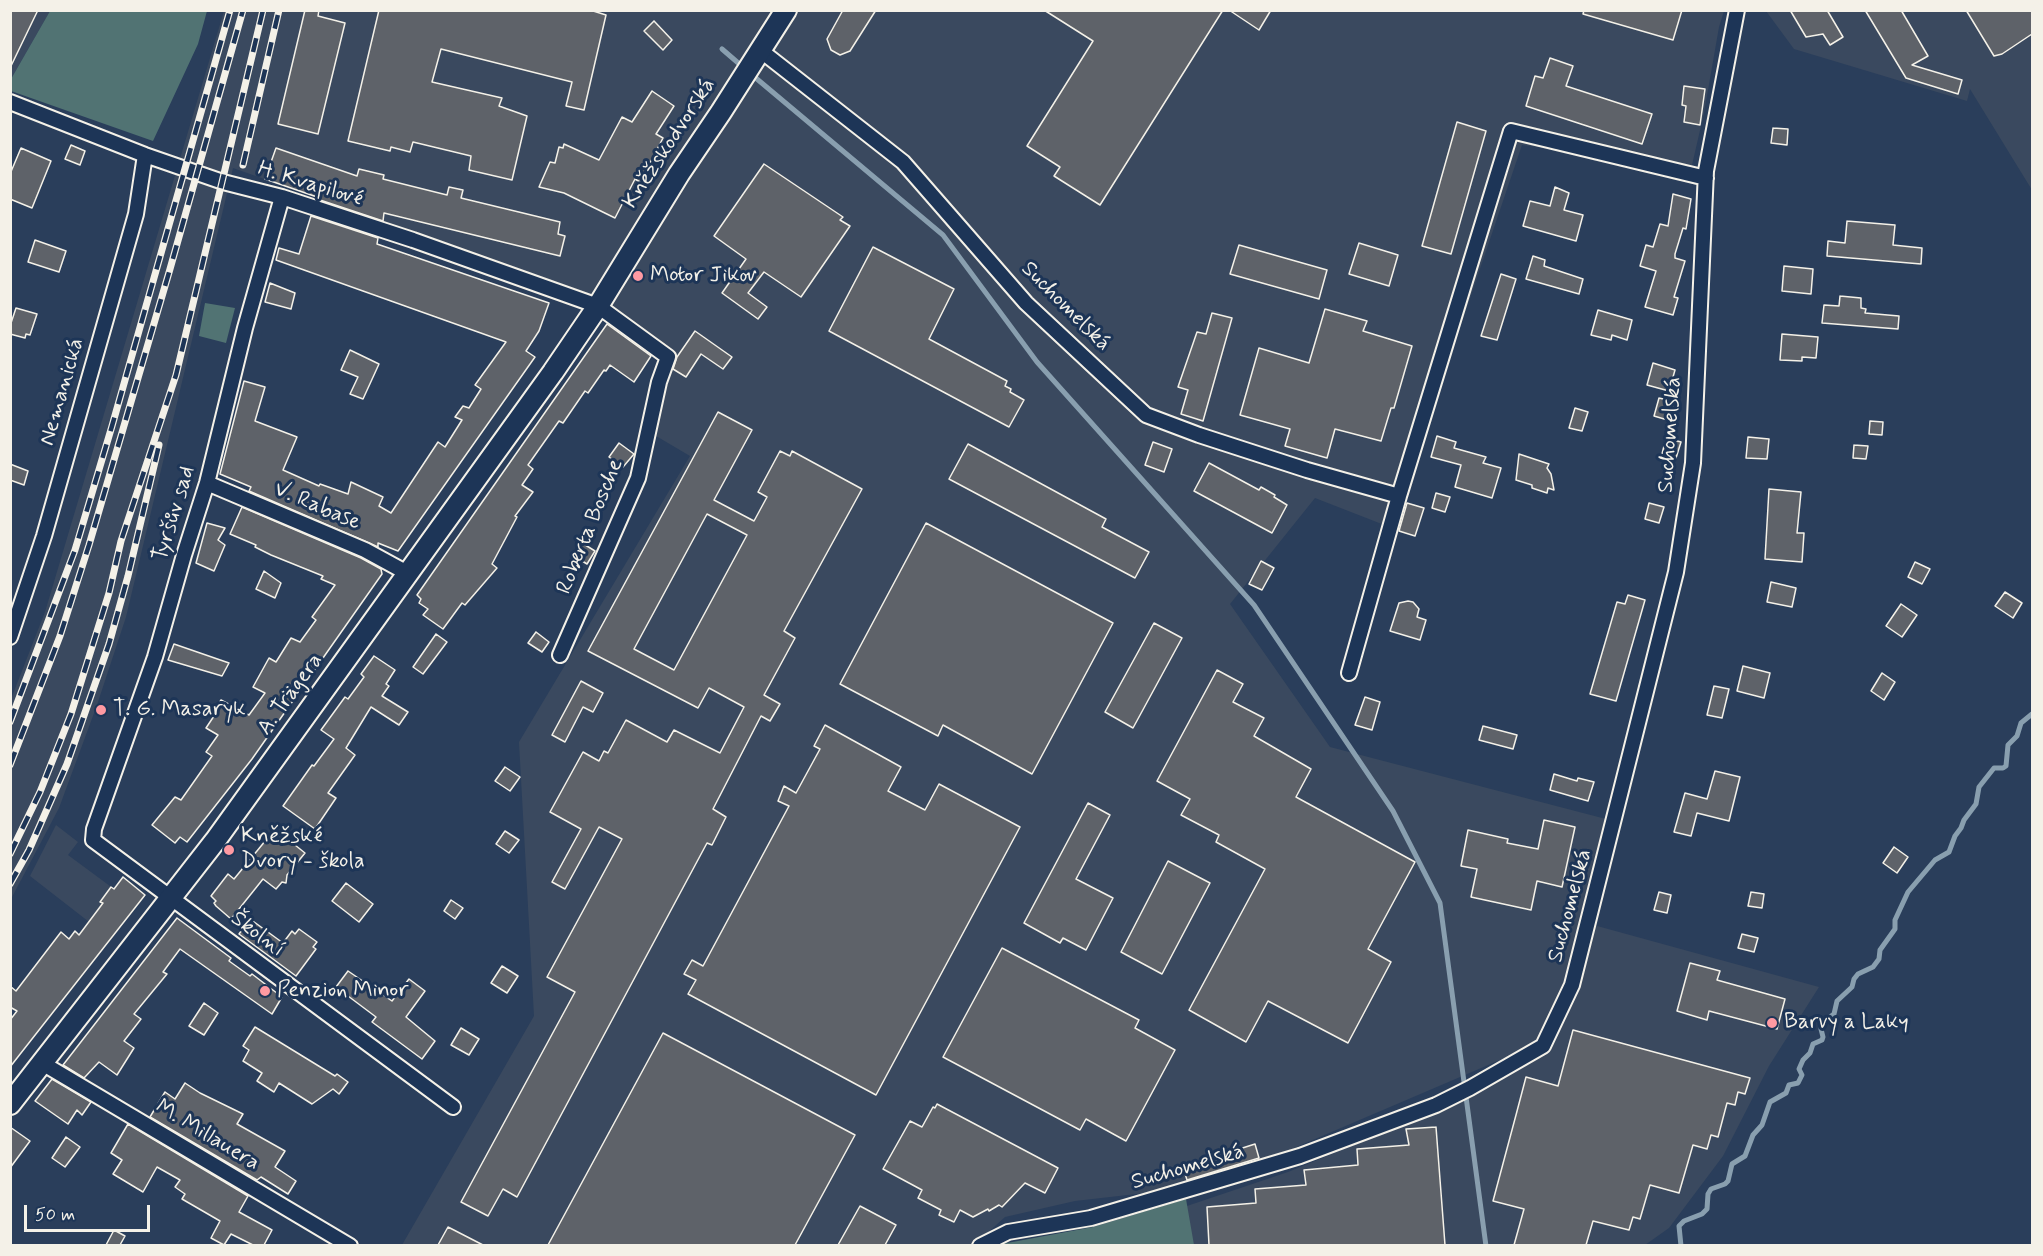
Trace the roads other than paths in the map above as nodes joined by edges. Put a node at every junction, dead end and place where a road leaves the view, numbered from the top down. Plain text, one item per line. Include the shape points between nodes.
1 (786, 10) edge
2 (1737, 10) edge
3 (750, 66) junction
4 (10, 102) edge
5 (145, 155) junction
6 (1706, 178) junction
7 (282, 197) junction
8 (598, 306) junction
9 (207, 483) junction
10 (1399, 496) junction
11 (409, 574) junction
12 (10, 637) edge
13 (560, 655) dead end
14 (1349, 673) dead end
15 (93, 840) joint
16 (172, 898) junction
17 (42, 1063) junction
18 (10, 1104) edge
19 (453, 1107) dead end
20 (350, 1245) edge
21 (980, 1245) edge

1 - 3 street, Kněžskodvorská
2 - 6 street, Suchomelská
3 - 8 street, Kněžskodvorská
3 - 10 street, Suchomelská via 903,162 1026,303 1146,415 1307,470
4 - 5 street, H. Kvapilové
5 - 7 street, H. Kvapilové via 222,182
5 - 12 street, Nemanická via 136,214 44,536
6 - 10 street via 1511,131
6 - 21 street, Suchomelská via 1693,463 1677,572 1572,985 1543,1046 1457,1095 1300,1156 1091,1218 1008,1232
7 - 8 street, H. Kvapilové
7 - 9 street, Tyršův sad via 244,328
8 - 11 street, A. Trägera
8 - 13 street, Roberta Bosche via 668,357 638,478
9 - 11 street, V. Rabase via 365,550
9 - 15 street, Tyršův sad via 155,657
10 - 14 street
11 - 16 street, A. Trägera
15 - 16 street, Školní
16 - 17 street, A. Trägera
16 - 19 street, Školní
17 - 18 street, A. Trägera
17 - 20 street, M. Millauera

